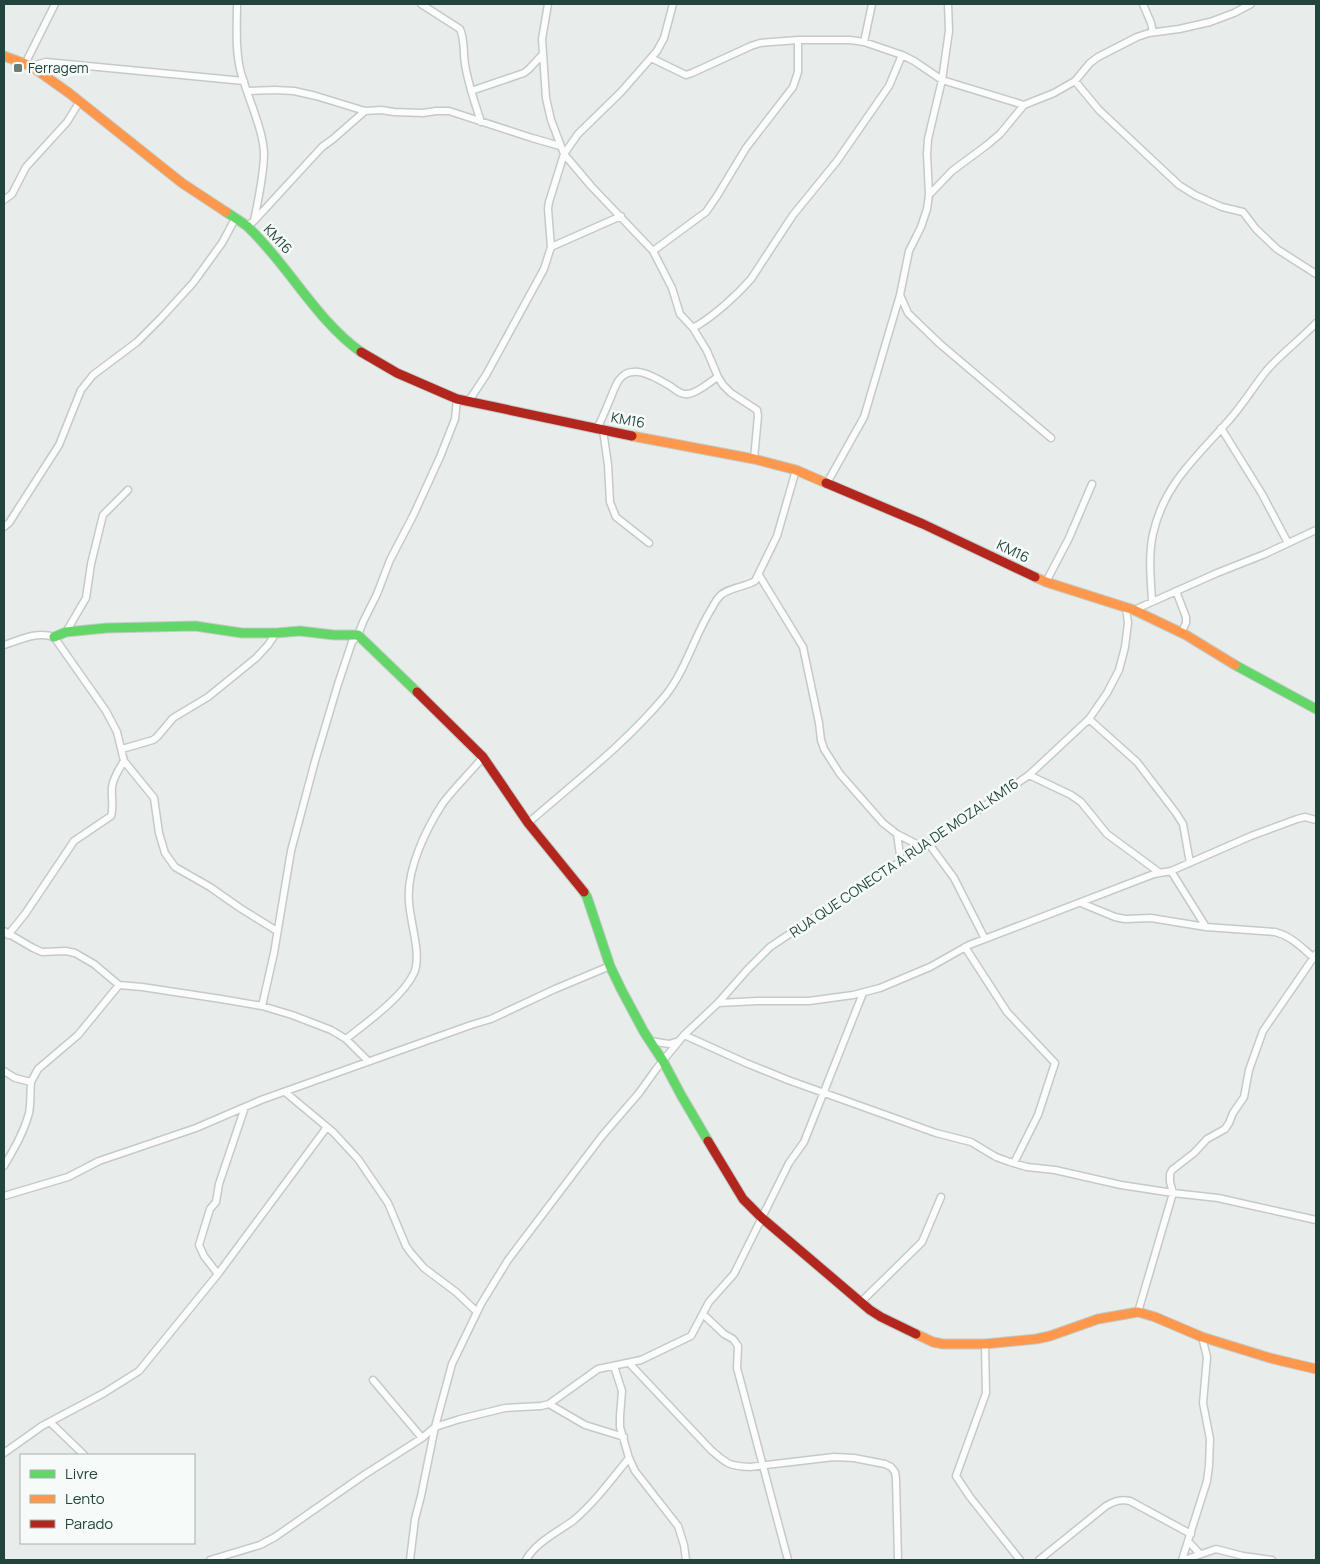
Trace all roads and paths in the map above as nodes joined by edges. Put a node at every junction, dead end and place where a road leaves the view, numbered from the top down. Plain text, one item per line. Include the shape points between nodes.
1 (55, 4) edge
2 (238, 4) edge
3 (421, 4) edge
4 (548, 4) edge
5 (673, 4) edge
6 (872, 4) edge
7 (948, 4) edge
8 (1143, 4) edge
9 (1251, 4) edge
10 (1153, 32) junction
11 (798, 40) junction
12 (864, 42) junction
13 (542, 55) junction
14 (902, 55) junction
15 (4, 56) edge
16 (651, 58) junction
17 (28, 65) junction
18 (942, 80) junction
19 (244, 82) junction
20 (1075, 82) junction
21 (247, 91) junction
22 (471, 91) junction
23 (80, 100) junction
24 (1024, 105) junction
25 (365, 111) junction
26 (482, 122) junction
27 (560, 146) junction
28 (564, 154) junction
29 (929, 194) junction
30 (4, 200) edge
31 (621, 216) junction
32 (235, 219) junction
33 (250, 224) junction
34 (551, 247) junction
35 (653, 251) junction
36 (1316, 274) edge
37 (900, 296) junction
38 (1316, 323) edge
39 (693, 328) junction
40 (718, 377) junction
41 (457, 399) junction
42 (468, 402) junction
43 (1221, 428) junction
44 (600, 429) junction
45 (1051, 438) dead end
46 (754, 459) junction
47 (796, 470) junction
48 (827, 483) junction
49 (1092, 484) dead end
50 (128, 490) dead end
51 (4, 526) edge
52 (1316, 530) edge
53 (649, 543) dead end
54 (1288, 543) junction
55 (759, 575) junction
56 (1046, 582) junction
57 (1176, 590) junction
58 (1152, 602) junction
59 (1130, 609) junction
60 (66, 632) junction
61 (276, 633) junction
62 (1182, 634) junction
63 (358, 635) junction
64 (54, 637) junction
65 (4, 645) edge
66 (1316, 709) edge
67 (1089, 719) junction
68 (122, 749) junction
69 (483, 757) junction
70 (124, 762) junction
71 (1028, 775) junction
72 (1316, 820) edge
73 (528, 823) junction
74 (897, 834) junction
75 (926, 846) junction
76 (901, 862) junction
77 (1190, 863) junction
78 (1172, 871) junction
79 (1160, 873) junction
80 (1081, 903) junction
81 (1206, 927) junction
82 (277, 931) junction
83 (6, 933) edge
84 (986, 939) junction
85 (965, 947) junction
86 (1315, 955) edge
87 (610, 966) junction
88 (119, 985) junction
89 (863, 993) junction
90 (718, 1003) junction
91 (262, 1006) junction
92 (684, 1035) junction
93 (346, 1039) junction
94 (650, 1041) junction
95 (679, 1041) junction
96 (368, 1061) junction
97 (663, 1061) junction
98 (4, 1072) edge
99 (32, 1082) junction
100 (285, 1092) junction
101 (823, 1093) junction
102 (245, 1107) junction
103 (327, 1127) junction
104 (1014, 1163) junction
105 (4, 1166) edge
106 (1173, 1193) junction
107 (4, 1196) edge
108 (941, 1197) dead end
109 (762, 1218) junction
110 (1316, 1220) edge
111 (218, 1274) junction
112 (861, 1302) junction
113 (477, 1312) junction
114 (1138, 1312) junction
115 (704, 1315) junction
116 (1202, 1337) junction
117 (985, 1344) junction
118 (630, 1364) junction
119 (614, 1366) junction
120 (1316, 1369) edge
121 (372, 1380) dead end
122 (549, 1404) junction
123 (50, 1422) junction
124 (435, 1427) junction
125 (624, 1437) junction
126 (422, 1438) junction
127 (4, 1453) edge
128 (83, 1454) edge
129 (628, 1458) junction
130 (763, 1466) junction
131 (1190, 1534) junction
132 (1188, 1541) junction
133 (1200, 1554) junction
134 (210, 1560) edge
135 (410, 1560) edge
136 (526, 1560) edge
137 (686, 1560) edge
138 (788, 1560) edge
139 (898, 1560) edge
140 (1020, 1560) edge
141 (1039, 1560) edge
142 (1183, 1560) edge
143 (1272, 1560) edge

1 - 17 street
2 - 19 street via 240,67
3 - 22 street via 460,29
4 - 13 street
5 - 16 street via 664,38
6 - 12 street
7 - 18 street via 949,31
8 - 10 street
9 - 10 street via 1210,22
10 - 20 street via 1098,57
11 - 12 street
11 - 16 street via 751,46 686,75
11 - 35 street via 798,72 793,86 746,148 706,212
12 - 14 street
13 - 22 street via 524,73
13 - 27 street via 546,98
14 - 18 street
14 - 39 street via 889,86 837,161 793,215 751,279
15 - 17 street, KM16
16 - 28 street via 578,134
17 - 19 street via 46,62
17 - 23 street, KM16
18 - 24 street
18 - 29 street via 928,139
19 - 21 street
20 - 24 street
20 - 36 street via 1099,110 1180,185 1222,207 1243,212 1277,249
21 - 25 street via 294,91
21 - 33 street via 264,153 259,192
22 - 26 street
23 - 30 street via 67,122 26,167 12,194
23 - 32 street, KM16 via 182,183
24 - 29 street via 994,140 952,171
25 - 26 street via 423,114 449,111
25 - 33 street via 322,148
26 - 27 street
27 - 28 street
28 - 31 street
28 - 34 street via 548,208
29 - 37 street via 921,227 909,251
31 - 34 street
31 - 35 street
32 - 33 street, KM16
32 - 51 street via 193,283 162,318 137,342 93,375 81,390 60,445 21,506
33 - 41 street, KM16 via 345,340 397,373
34 - 42 street via 535,286
35 - 39 street via 672,288 680,314
37 - 45 street via 913,318 940,344
37 - 48 street via 864,417
38 - 43 street via 1283,353
39 - 40 street
40 - 44 street via 687,394 650,375 635,371 626,373 614,388
40 - 46 street via 731,393 757,410
41 - 42 street, KM16
41 - 63 street via 455,419 428,484 390,560
42 - 44 street, KM16
43 - 54 street
43 - 58 street via 1180,475 1158,518 1151,548
44 - 46 street, KM16
44 - 53 street via 608,465 610,502 616,517
46 - 47 street, KM16
47 - 48 street, KM16
47 - 55 street via 777,536
48 - 56 street, KM16
49 - 56 street
50 - 60 street via 103,515 86,598
52 - 54 street
54 - 57 street
55 - 73 street via 749,585 720,595 681,672 647,718
55 - 74 street via 803,647 824,750 849,785
56 - 59 street, KM16
57 - 58 street
57 - 62 street via 1186,623
58 - 59 street
59 - 62 street, KM16
59 - 67 street, RUA QUE CONECTA A RUA DE MOZAL KM16 via 1119,670
60 - 61 street via 195,626 242,633
60 - 64 street
61 - 63 street via 300,630
61 - 68 street via 256,658 208,697 173,718 157,737
62 - 66 street, KM16
63 - 69 street
63 - 82 street via 352,642 338,684 299,818
64 - 65 street via 38,635
64 - 68 street via 106,711
67 - 71 street, RUA QUE CONECTA A RUA DE MOZAL KM16
67 - 77 street via 1137,762 1176,813 1183,824
68 - 70 street
69 - 73 street
69 - 93 street via 444,802 430,825 411,874 408,900 416,952 414,974 404,988
70 - 82 street via 154,798 165,854 175,867
70 - 83 street via 112,787 111,816 74,841 25,914
71 - 75 street, RUA QUE CONECTA A RUA DE MOZAL KM16
71 - 79 street via 1081,802 1107,834
72 - 77 street via 1297,819
73 - 87 street via 587,897
74 - 75 street
74 - 76 street
75 - 76 street, RUA QUE CONECTA A RUA DE MOZAL KM16
75 - 84 street via 954,878
76 - 90 street, RUA QUE CONECTA A RUA DE MOZAL KM16 via 770,947
77 - 78 street
78 - 79 street
78 - 81 street
79 - 80 street
80 - 81 street via 1125,919 1151,918
80 - 84 street
81 - 86 street via 1285,934
82 - 91 street
83 - 88 street via 42,952 75,952
84 - 85 street
85 - 89 street via 930,967
85 - 104 street via 1007,1012 1055,1063 1038,1116
86 - 106 street via 1264,1031 1248,1070 1244,1097 1230,1123 1172,1170 1170,1182
87 - 94 street
87 - 96 street via 491,1019
88 - 91 street
88 - 99 street via 78,1035 38,1069
89 - 90 street via 809,1001
89 - 101 street
90 - 92 street, RUA QUE CONECTA A RUA DE MOZAL KM16
91 - 93 street via 331,1030
92 - 95 street, RUA QUE CONECTA A RUA DE MOZAL KM16
92 - 101 street
93 - 96 street
94 - 95 street via 669,1044
94 - 97 street
95 - 97 street, RUA QUE CONECTA A RUA DE MOZAL KM16
96 - 100 street
97 - 109 street via 743,1199
97 - 113 street via 508,1260
98 - 99 street
99 - 105 street via 29,1114
100 - 102 street
100 - 103 street
101 - 104 street via 971,1142 996,1157
101 - 109 street via 809,1132 789,1163
102 - 107 street via 196,1128 99,1160 68,1177
102 - 111 street via 216,1202 210,1209 199,1245
103 - 111 street
103 - 113 street via 358,1159 388,1203 411,1253 424,1268
104 - 106 street
106 - 110 street via 1218,1198
106 - 114 street
108 - 112 street via 922,1242
109 - 112 street
109 - 115 street via 734,1274 709,1302
111 - 123 street via 139,1371
112 - 117 street via 881,1317 933,1342
113 - 124 street via 452,1364
114 - 116 street
114 - 117 street via 1098,1319 1050,1336
115 - 118 street via 691,1336
115 - 130 street via 738,1346 737,1368
116 - 120 street
116 - 131 street via 1207,1357 1203,1403 1210,1439 1209,1466
117 - 140 street via 984,1400 956,1476
118 - 119 street
118 - 130 street via 726,1463
119 - 122 street via 598,1369
119 - 125 street via 622,1391 620,1427
121 - 126 street
122 - 124 street via 505,1408
122 - 125 street via 585,1425
123 - 127 street
123 - 128 street
124 - 126 street
124 - 135 street via 415,1519
125 - 129 street
126 - 134 street via 364,1474 275,1537 260,1545
129 - 136 street via 601,1493 574,1519 532,1551
129 - 137 street via 678,1526
130 - 138 street
130 - 139 street via 834,1456 891,1467 896,1479
131 - 132 street
131 - 141 street via 1130,1501 1116,1500
132 - 133 street
132 - 142 street
133 - 142 street
133 - 143 street via 1216,1549

